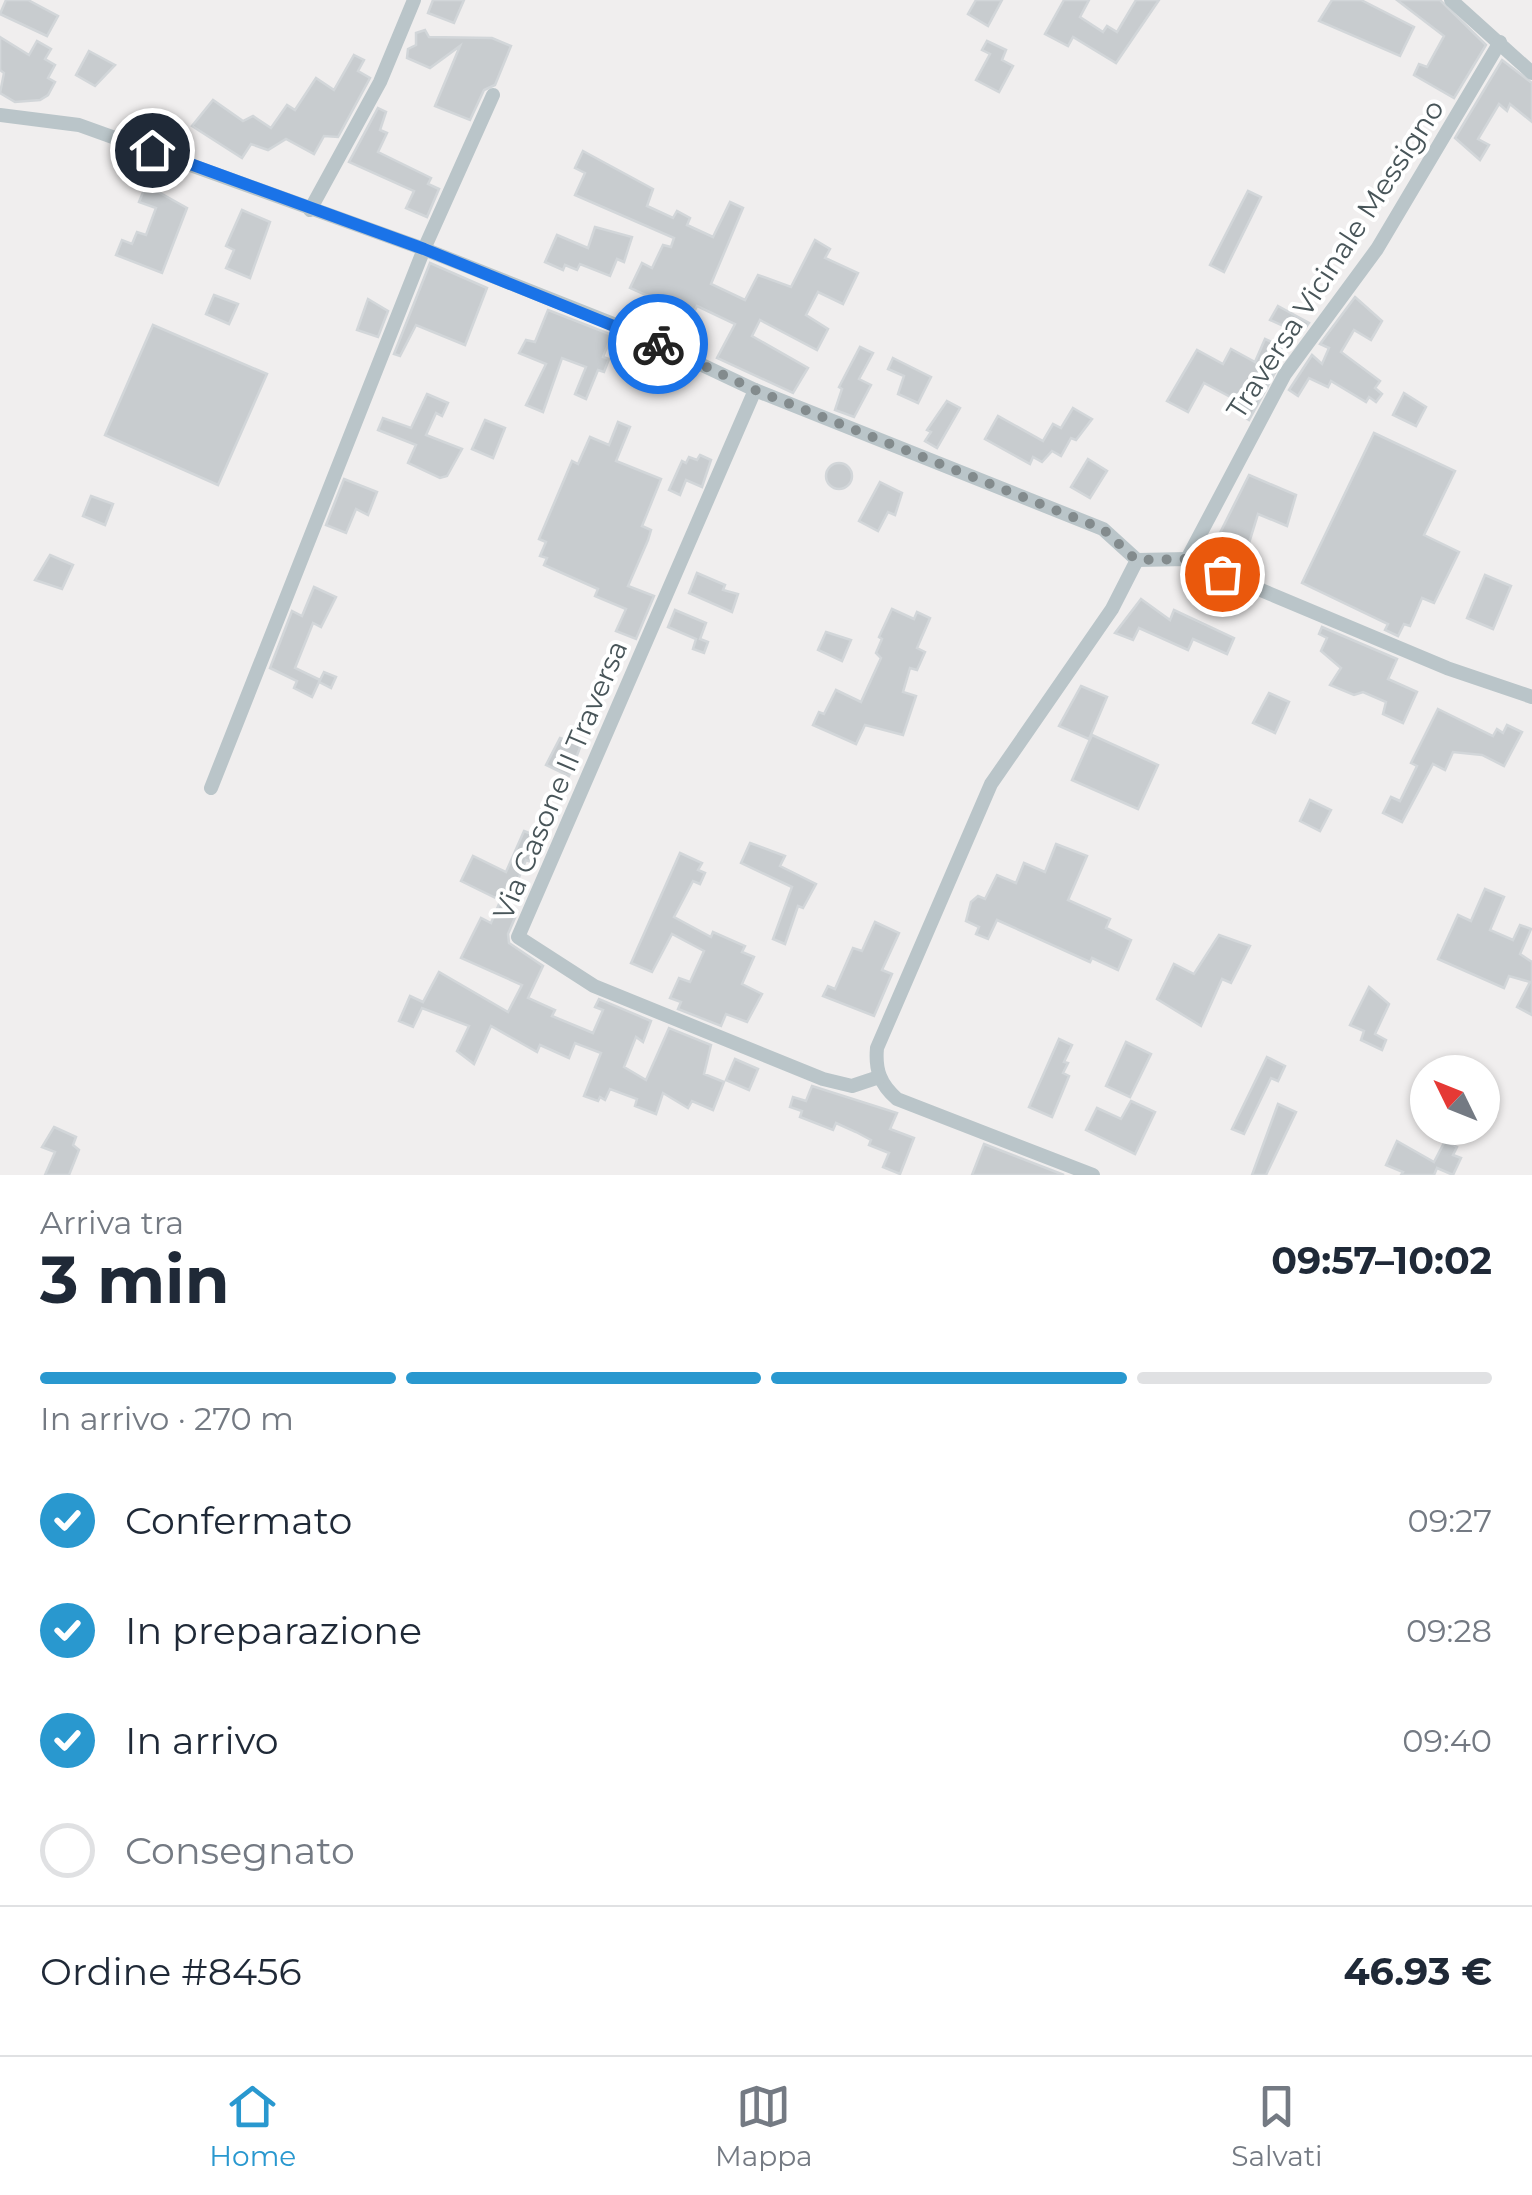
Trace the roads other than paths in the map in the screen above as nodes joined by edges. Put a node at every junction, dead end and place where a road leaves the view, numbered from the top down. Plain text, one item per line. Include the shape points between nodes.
1 (414, 0) edge
2 (1452, 0) edge
3 (1500, 42) junction
4 (1532, 73) edge
5 (494, 95) dead end
6 (0, 116) edge
7 (310, 210) junction
8 (424, 249) junction
9 (755, 390) junction
10 (1187, 559) junction
11 (1136, 560) junction
12 (1532, 697) edge
13 (212, 788) dead end
14 (878, 1077) junction
15 (1093, 1175) edge

1 - 7 street via 380,82
2 - 3 street
3 - 4 street
3 - 10 street, Traversa Vicinale Messigno via 1377,249 1286,374
5 - 8 street
6 - 7 street via 79,125
7 - 8 street
8 - 9 street via 626,329
8 - 13 street
9 - 11 street via 1103,529
9 - 14 street, Via Casone II Traversa via 518,936 594,986 806,1072 852,1086
10 - 11 street
10 - 12 street
11 - 14 street via 1112,609 991,784 877,1048
14 - 15 street via 897,1098

